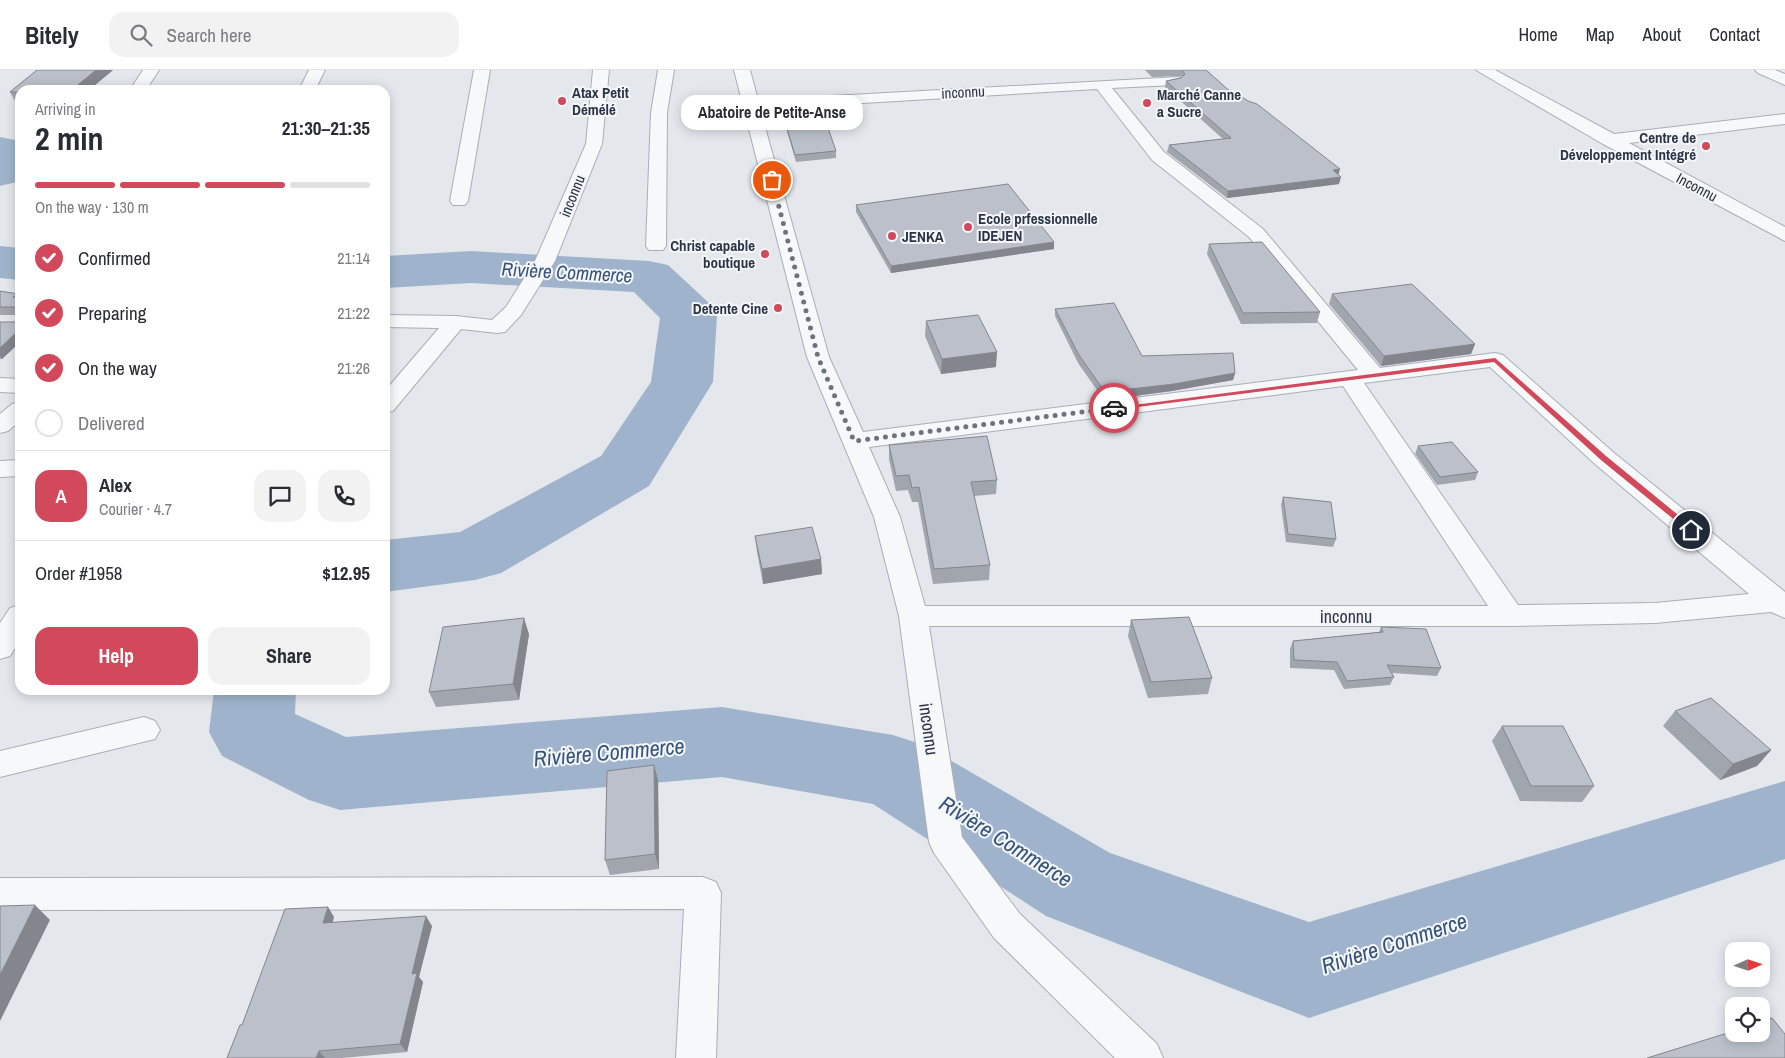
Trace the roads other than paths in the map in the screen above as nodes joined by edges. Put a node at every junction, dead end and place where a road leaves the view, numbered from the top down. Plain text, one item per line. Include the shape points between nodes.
1 (151, 70) edge
2 (317, 70) edge
3 (482, 70) edge
4 (600, 70) edge
5 (666, 70) edge
6 (742, 70) edge
7 (1484, 70) edge
8 (1763, 70) edge
9 (1003, 76) dead end
10 (1174, 80) edge
11 (1785, 80) edge
12 (1101, 84) junction
13 (141, 85) edge
14 (309, 85) edge
15 (1015, 89) junction
16 (752, 104) junction
17 (1785, 119) edge
18 (1609, 140) junction
19 (459, 202) dead end
20 (1785, 235) edge
21 (656, 246) dead end
22 (390, 321) edge
23 (456, 322) junction
24 (1362, 377) junction
25 (0, 385) edge
26 (15, 386) edge
27 (390, 400) edge
28 (15, 413) edge
29 (0, 426) edge
30 (854, 441) junction
31 (15, 468) edge
32 (0, 469) edge
33 (1782, 605) edge
34 (913, 616) junction
35 (1510, 616) junction
36 (15, 623) edge
37 (0, 648) edge
38 (144, 730) dead end
39 (0, 764) edge
40 (0, 894) edge
41 (696, 1058) edge
42 (1143, 1058) edge

1 - 13 street
2 - 14 street
3 - 19 street
4 - 23 street, inconnu via 594,144 546,261 514,311 497,327
5 - 21 street via 659,113
6 - 16 street, inconnu
7 - 18 street, Inconnu
8 - 11 street
9 - 15 street
10 - 12 street, inconnu
12 - 15 street, inconnu
12 - 24 street via 1158,156 1256,233
15 - 16 street, inconnu
16 - 30 street, inconnu via 818,357
17 - 18 street
18 - 20 street, Inconnu
22 - 23 street
23 - 27 street
24 - 30 street
24 - 33 street via 1495,360 1604,458
24 - 35 street
25 - 26 street
28 - 29 street
30 - 34 street, inconnu via 887,517
31 - 32 street
33 - 35 street, inconnu via 1655,613
34 - 35 street, inconnu
34 - 42 street, inconnu via 946,842 1007,926
36 - 37 street
38 - 39 street
40 - 41 street via 703,893

